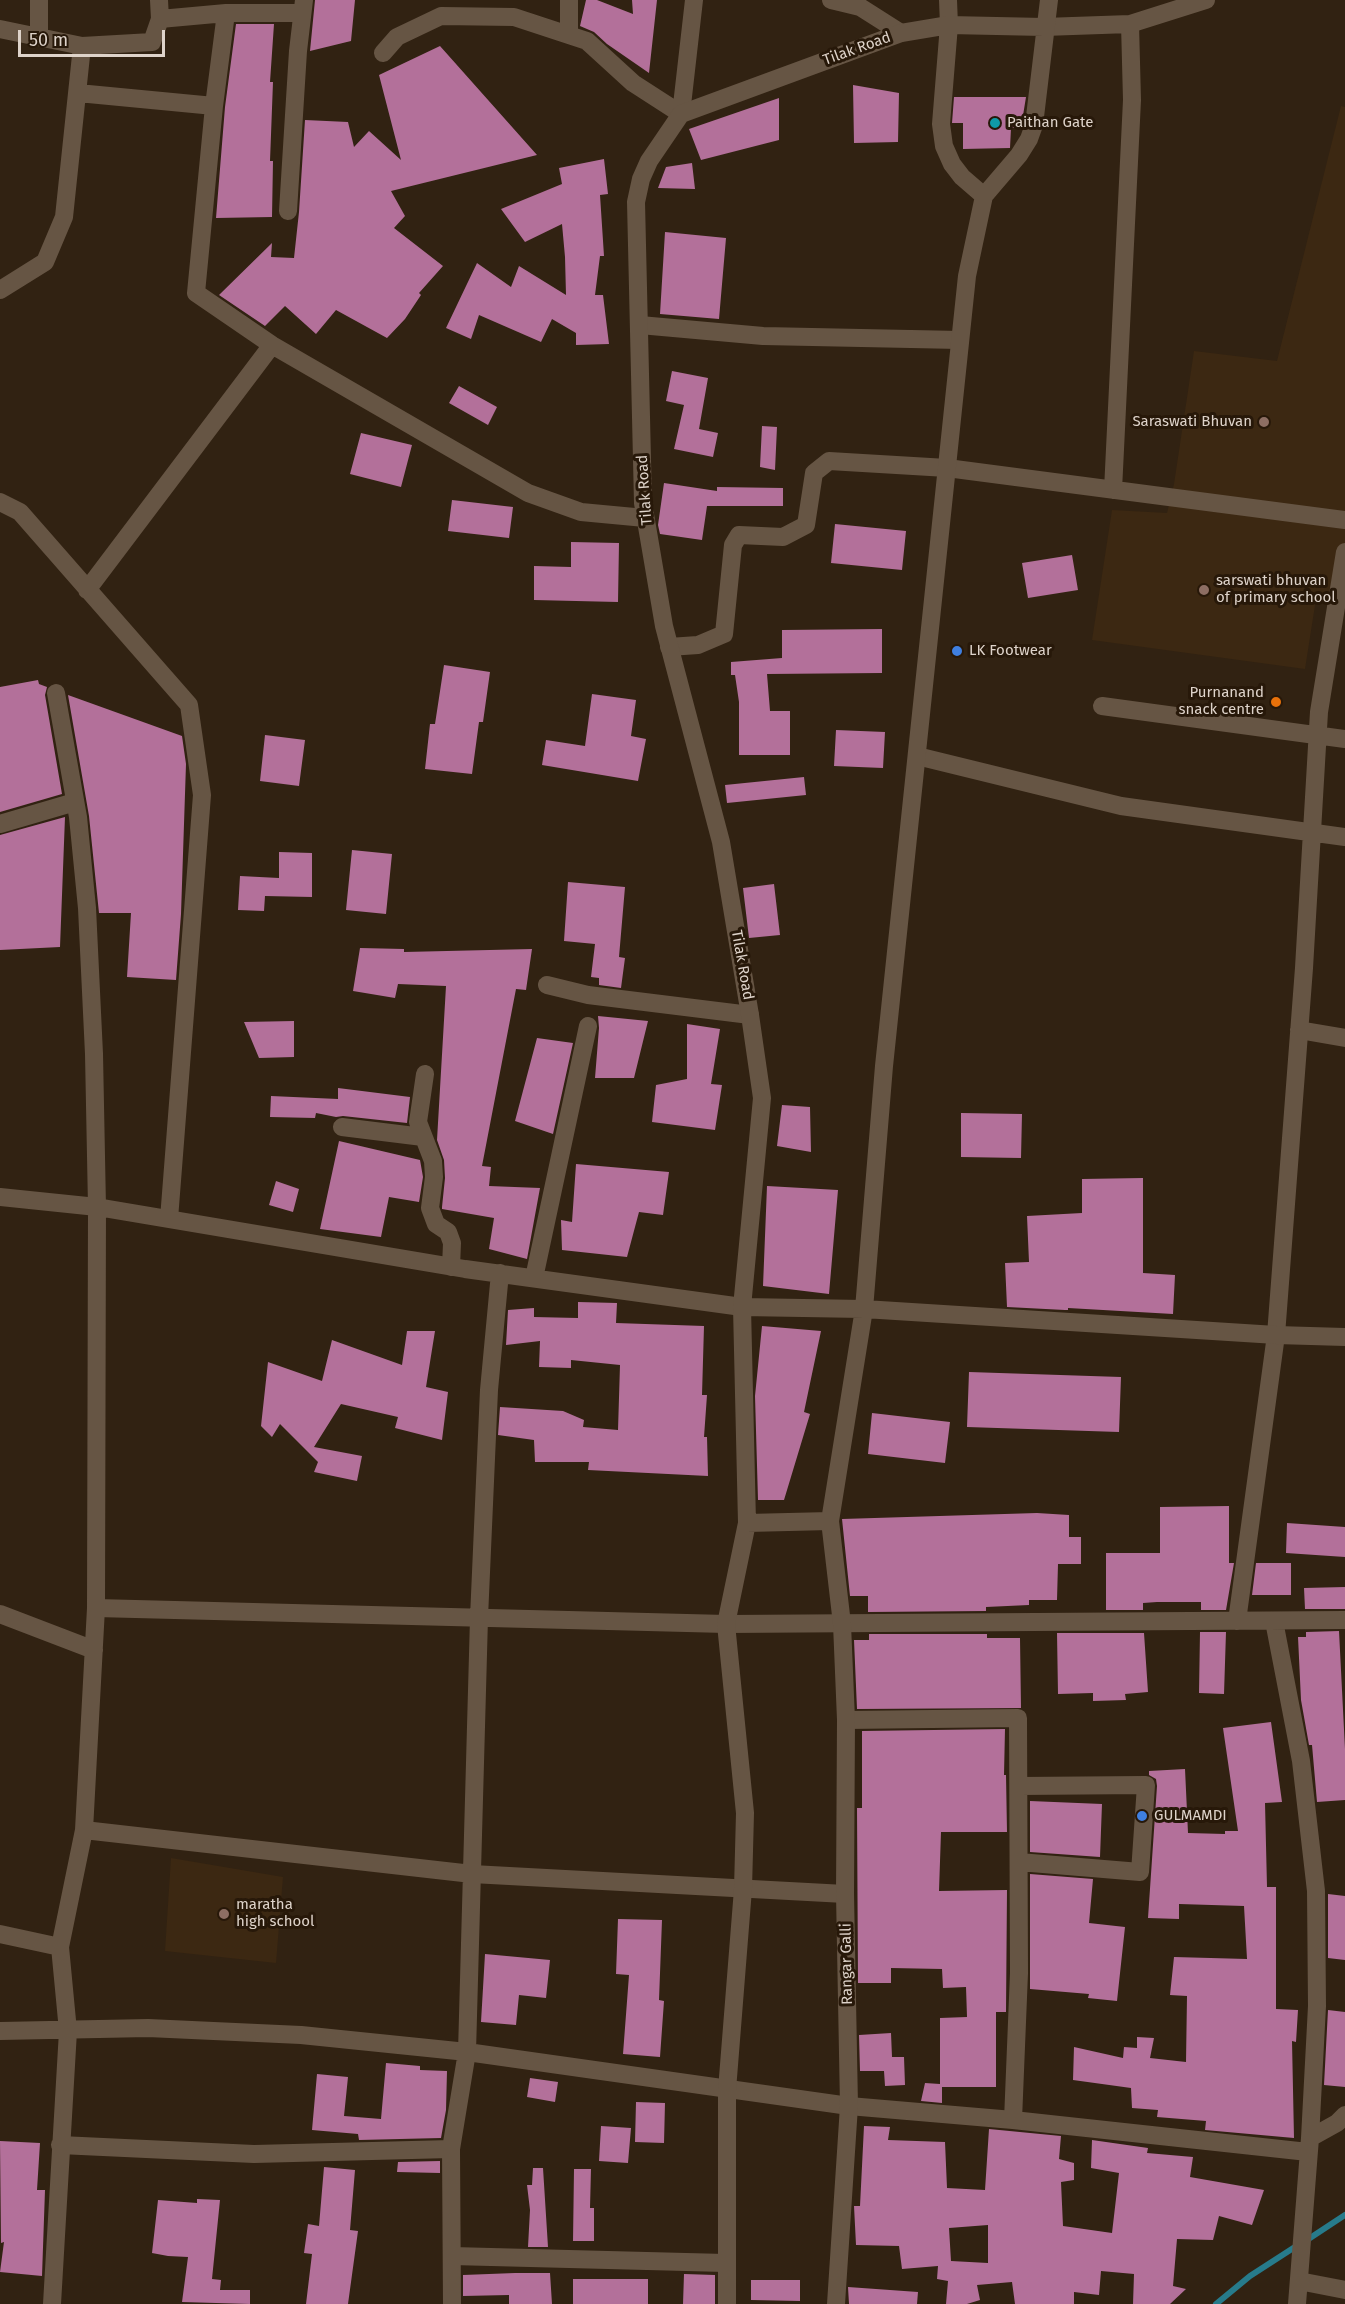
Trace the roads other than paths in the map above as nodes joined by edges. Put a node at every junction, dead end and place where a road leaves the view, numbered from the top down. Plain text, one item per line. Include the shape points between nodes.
1 (39, 0) edge
2 (159, 0) edge
3 (569, 0) edge
4 (694, 0) edge
5 (831, 0) edge
6 (948, 0) edge
7 (1049, 0) edge
8 (1206, 0) edge
9 (303, 6) edge
10 (226, 13) junction
11 (160, 19) junction
12 (1131, 24) junction
13 (949, 26) junction
14 (1044, 27) junction
15 (0, 29) edge
16 (901, 33) junction
17 (569, 34) junction
18 (39, 37) junction
19 (82, 46) junction
20 (383, 53) dead end
21 (78, 93) junction
22 (214, 106) junction
23 (681, 114) junction
24 (984, 196) junction
25 (288, 211) dead end
26 (0, 290) edge
27 (640, 326) junction
28 (960, 340) junction
29 (272, 345) junction
30 (947, 468) junction
31 (1113, 490) junction
32 (0, 502) edge
33 (645, 518) junction
34 (1345, 520) edge
35 (1345, 552) edge
36 (87, 590) junction
37 (669, 647) junction
38 (56, 693) dead end
39 (1101, 706) dead end
40 (1318, 735) junction
41 (1345, 739) edge
42 (917, 756) junction
43 (75, 802) junction
44 (0, 824) edge
45 (1312, 832) junction
46 (1345, 837) edge
47 (547, 985) dead end
48 (750, 1015) junction
49 (588, 1026) dead end
50 (1299, 1030) junction
51 (1345, 1038) edge
52 (425, 1074) dead end
53 (342, 1127) dead end
54 (423, 1137) junction
55 (0, 1197) edge
56 (97, 1207) junction
57 (169, 1219) junction
58 (451, 1267) junction
59 (500, 1273) junction
60 (534, 1278) junction
61 (742, 1307) junction
62 (864, 1309) junction
63 (1276, 1335) junction
64 (1345, 1337) edge
65 (830, 1521) junction
66 (747, 1522) junction
67 (96, 1608) junction
68 (0, 1614) edge
69 (479, 1618) junction
70 (1345, 1620) edge
71 (1237, 1621) junction
72 (1274, 1621) junction
73 (726, 1624) junction
74 (842, 1624) junction
75 (94, 1650) junction
76 (846, 1720) junction
77 (1019, 1786) junction
78 (84, 1830) junction
79 (1019, 1862) junction
80 (472, 1874) junction
81 (743, 1889) junction
82 (845, 1894) junction
83 (0, 1934) edge
84 (60, 1947) junction
85 (0, 2031) edge
86 (68, 2031) junction
87 (467, 2052) junction
88 (727, 2090) junction
89 (849, 2106) junction
90 (1345, 2115) edge
91 (1013, 2120) junction
92 (60, 2145) junction
93 (1309, 2145) junction
94 (451, 2149) junction
95 (452, 2256) junction
96 (725, 2263) junction
97 (1299, 2281) junction
98 (1345, 2290) edge
99 (52, 2304) edge
100 (452, 2304) edge
101 (727, 2304) edge
102 (836, 2304) edge
103 (1297, 2304) edge

1 - 18 street
2 - 11 street
3 - 17 street
4 - 23 street
5 - 16 street via 860,7
6 - 13 street
7 - 14 street
8 - 12 street, Tilak Road
9 - 10 street
9 - 25 street
10 - 11 street
10 - 22 street
11 - 19 street via 152,42
12 - 14 street, Tilak Road
12 - 31 street via 1132,100
13 - 14 street, Tilak Road
13 - 16 street, Tilak Road
13 - 24 street via 941,124 944,146 962,177
14 - 24 street via 1034,125 1019,155
15 - 18 street
16 - 23 street, Tilak Road
17 - 20 street via 514,17 441,16 397,37
17 - 23 street via 587,41 633,84
18 - 19 street
19 - 21 street
21 - 22 street
21 - 26 street via 64,217 45,262
22 - 29 street via 196,293
23 - 27 street, Tilak Road via 649,161 636,202
24 - 28 street, Rangar Galli via 967,276
27 - 28 street via 763,336
27 - 33 street, Tilak Road
28 - 30 street, Rangar Galli
29 - 33 street via 528,494 581,512
29 - 36 street
30 - 31 street
30 - 37 street via 829,461 814,473 806,525 783,537 739,535 733,545 723,634 698,645
30 - 42 street, Rangar Galli
31 - 34 street
32 - 36 street via 20,512
33 - 37 street, Tilak Road
35 - 40 street
36 - 57 street via 189,705 202,795
37 - 48 street, Tilak Road via 721,842
38 - 43 street
39 - 40 street
40 - 41 street
40 - 45 street
42 - 45 street via 1121,806
42 - 62 street, Rangar Galli via 884,1066
43 - 44 street
43 - 56 street via 88,919
45 - 46 street
45 - 50 street
47 - 48 street via 588,995
48 - 61 street, Tilak Road via 762,1098
49 - 60 street
50 - 51 street
50 - 63 street
52 - 54 street via 418,1122
53 - 54 street
54 - 58 street via 433,1161 430,1208 436,1224 448,1232 452,1243
55 - 56 street
56 - 57 street
56 - 67 street
57 - 58 street
58 - 59 street
59 - 60 street
59 - 69 street via 489,1389
60 - 61 street
61 - 62 street
61 - 66 street, Tilak Road
62 - 63 street
62 - 65 street, Rangar Galli
63 - 64 street
63 - 71 street
65 - 66 street
65 - 74 street, Rangar Galli
66 - 73 street, Tilak Road
67 - 69 street
67 - 75 street
68 - 75 street
69 - 73 street
69 - 80 street
70 - 72 street
71 - 72 street
71 - 74 street
72 - 93 street via 1301,1761 1316,1890 1317,2006
73 - 74 street
73 - 81 street, Tilak Road via 745,1813
74 - 76 street, Rangar Galli
75 - 78 street
76 - 77 street via 1018,1718
76 - 82 street, Rangar Galli
77 - 79 street
77 - 79 street via 1146,1785 1140,1872
78 - 80 street
78 - 84 street
79 - 91 street
80 - 81 street
80 - 87 street
81 - 82 street
81 - 88 street, Tilak Road
82 - 89 street, Rangar Galli
83 - 84 street
84 - 86 street
85 - 86 street
86 - 87 street via 148,2028 301,2035
86 - 92 street
87 - 88 street
87 - 94 street
88 - 89 street
88 - 96 street, Tilak Road
89 - 91 street
89 - 102 street, Rangar Galli
90 - 93 street
91 - 93 street
92 - 94 street via 255,2154
92 - 99 street
93 - 97 street
94 - 95 street
95 - 96 street
95 - 100 street
96 - 101 street, Tilak Road
97 - 98 street
97 - 103 street

